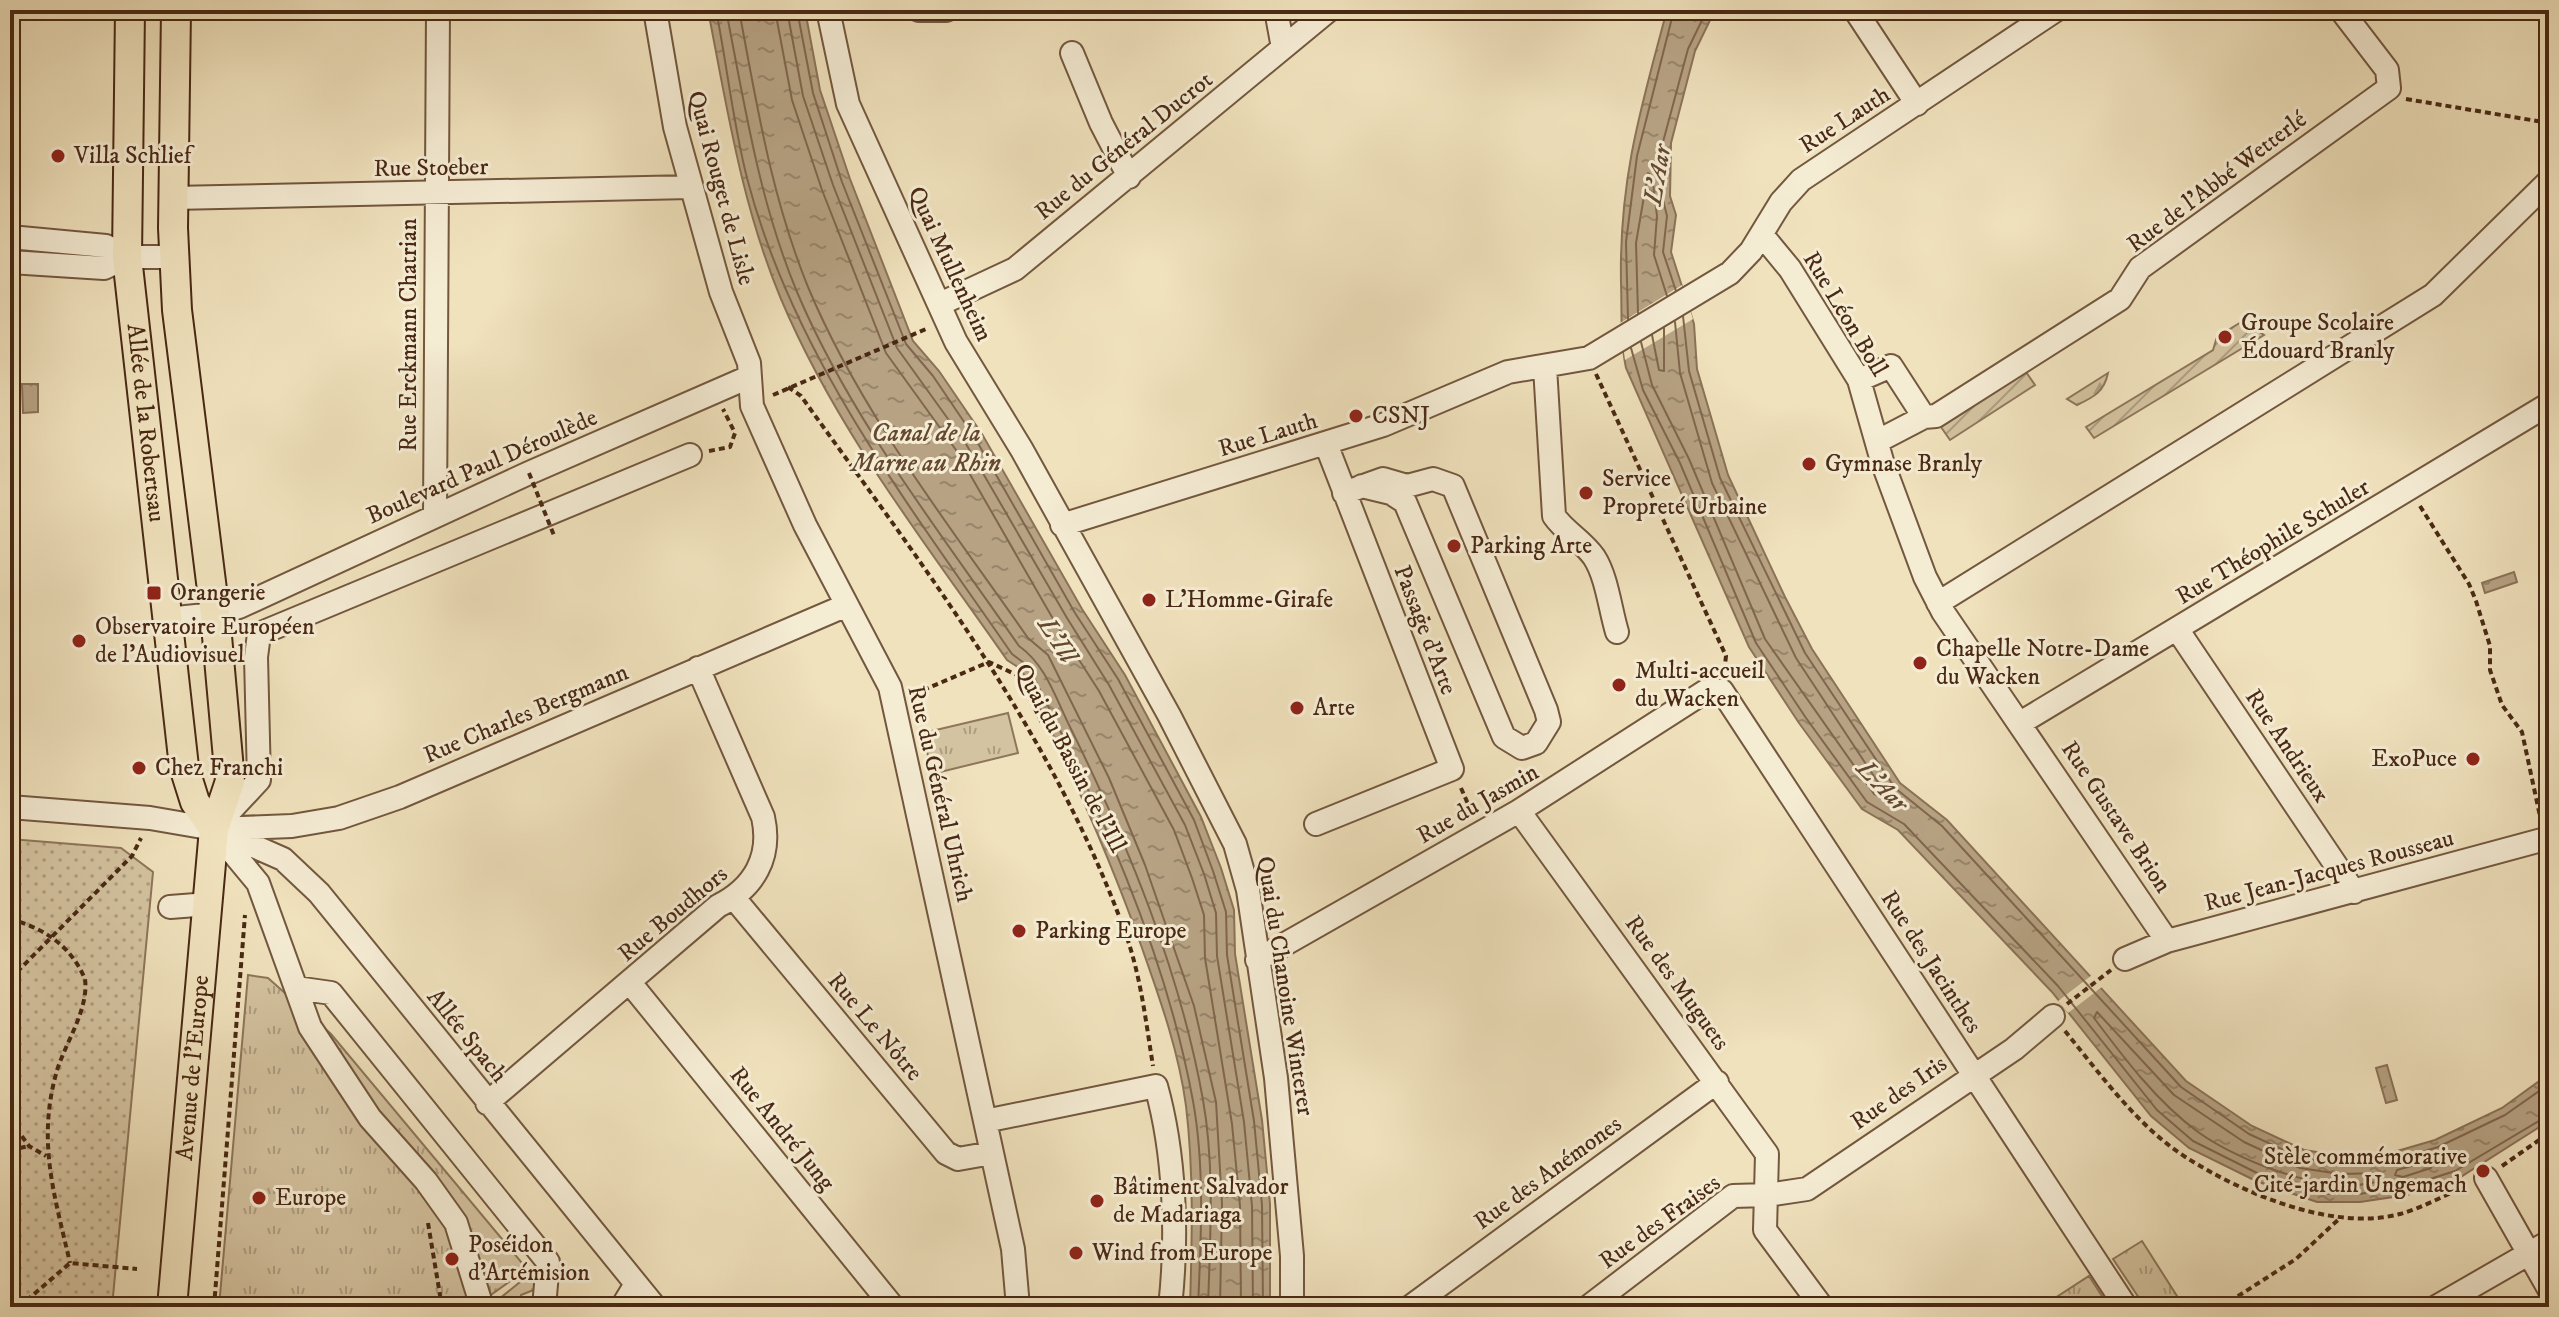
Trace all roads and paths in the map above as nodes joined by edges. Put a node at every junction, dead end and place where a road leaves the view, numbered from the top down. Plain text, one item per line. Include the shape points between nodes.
1 (130, 10) edge
2 (176, 10) edge
3 (438, 10) edge
4 (655, 10) edge
5 (919, 10) edge
6 (946, 10) edge
7 (1276, 10) edge
8 (1329, 10) edge
9 (1855, 10) edge
10 (2056, 10) edge
11 (2341, 10) edge
12 (835, 11) edge
13 (1283, 48) junction
14 (1072, 53) dead end
15 (2389, 88) junction
16 (1917, 104) junction
17 (2549, 123) edge
18 (1129, 177) junction
19 (2549, 181) edge
20 (691, 187) junction
21 (435, 195) junction
22 (173, 198) junction
23 (1762, 235) junction
24 (10, 237) edge
25 (127, 257) junction
26 (174, 257) junction
27 (10, 262) edge
28 (940, 304) junction
29 (914, 333) dead end
30 (1589, 358) junction
31 (1545, 367) junction
32 (749, 377) junction
33 (1859, 380) junction
34 (714, 393) junction
35 (2549, 404) edge
36 (1924, 417) junction
37 (1878, 441) junction
38 (1326, 444) junction
39 (690, 455) joint
40 (529, 473) junction
41 (1353, 490) junction
42 (2410, 490) junction
43 (435, 516) junction
44 (1062, 525) junction
45 (555, 538) dead end
46 (1938, 603) junction
47 (847, 605) junction
48 (227, 610) junction
49 (167, 619) junction
50 (2177, 629) junction
51 (1617, 632) dead end
52 (259, 634) junction
53 (989, 662) junction
54 (698, 668) junction
55 (1722, 691) junction
56 (895, 703) junction
57 (2022, 722) junction
58 (1043, 725) dead end
59 (1452, 769) junction
60 (10, 807) edge
61 (1519, 811) junction
62 (1316, 824) dead end
63 (146, 829) dead end
64 (214, 829) junction
65 (1482, 833) junction
66 (2547, 838) edge
67 (258, 883) junction
68 (2354, 892) junction
69 (734, 898) junction
70 (209, 904) junction
71 (170, 907) dead end
72 (10, 919) edge
73 (52, 936) junction
74 (2167, 941) junction
75 (2125, 959) dead end
76 (1257, 960) junction
77 (10, 979) edge
78 (2099, 979) dead end
79 (631, 984) junction
80 (296, 988) junction
81 (2061, 1010) junction
82 (1974, 1073) junction
83 (1717, 1082) junction
84 (1156, 1086) junction
85 (487, 1103) junction
86 (10, 1120) edge
87 (985, 1121) junction
88 (2549, 1133) edge
89 (29, 1146) junction
90 (10, 1150) edge
91 (992, 1153) junction
92 (46, 1156) junction
93 (2486, 1178) junction
94 (1767, 1195) junction
95 (2340, 1218) junction
96 (2549, 1242) edge
97 (2529, 1254) junction
98 (70, 1263) junction
99 (137, 1269) dead end
100 (636, 1284) junction
101 (2549, 1289) edge
102 (19, 1307) edge
103 (172, 1307) edge
104 (214, 1307) edge
105 (482, 1307) edge
106 (544, 1307) edge
107 (622, 1307) edge
108 (655, 1307) edge
109 (893, 1307) edge
110 (1018, 1307) edge
111 (1170, 1307) edge
112 (1292, 1307) edge
113 (1410, 1307) edge
114 (1588, 1307) edge
115 (1822, 1307) edge
116 (2126, 1307) edge
117 (2221, 1307) edge
118 (2436, 1307) edge

1 - 25 main road, Allée de la Robertsau
2 - 22 main road, Allée de la Robertsau
3 - 21 street, Rue Erckmann Chatrian
4 - 20 street, Quai Rouget de Lisle via 662,68
5 - 6 street
7 - 13 street
8 - 13 street, Rue du Général Ducrot
9 - 16 street
10 - 16 street, Rue Lauth
11 - 15 street via 2387,70
12 - 28 street, Quai Mullenheim via 848,104
13 - 18 street, Rue du Général Ducrot
14 - 18 street
15 - 17 path via 2397,97
15 - 36 street, Rue de l'Abbé Wetterlé via 2140,268 2120,299 1936,416
16 - 23 street, Rue Lauth via 1801,180
18 - 28 street, Rue du Général Ducrot via 1015,269
19 - 46 street via 2433,295
20 - 21 street, Rue Stoeber
20 - 32 street, Quai Rouget de Lisle via 721,292 749,363
21 - 22 street, Rue Stoeber
21 - 43 street, Rue Erckmann Chatrian
22 - 26 main road, Allée de la Robertsau
23 - 30 street, Rue Lauth via 1730,273
23 - 33 street, Rue Léon Boll
24 - 25 street via 106,246
25 - 26 street
25 - 27 street via 104,268
25 - 49 main road, Allée de la Robertsau
26 - 48 main road, Allée de la Robertsau via 177,310
28 - 44 street, Quai Mullenheim via 968,364
29 - 53 path, Quai du Bassin de l'Ill via 788,387 801,396
30 - 31 street, Rue Lauth
30 - 55 path via 1726,656
31 - 38 street, Rue Lauth via 1508,372
31 - 51 street via 1554,516 1596,561
32 - 34 street, Boulevard Paul Déroulède
32 - 47 street, Rue du Général Uhrich via 752,406
33 - 36 street via 1891,366
33 - 37 street, Rue Léon Boll
34 - 39 path via 735,433 730,447
34 - 40 street, Boulevard Paul Déroulède
35 - 42 street, Rue Théophile Schuler
36 - 37 street, Rue de l'Abbé Wetterlé
37 - 46 street, Rue Léon Boll
38 - 41 street, Passage d'Arte
38 - 44 street, Rue Lauth
39 - 52 street
40 - 43 street, Boulevard Paul Déroulède
40 - 45 path, bridge
41 - 41 street via 1391,493 1405,502 1504,737 1522,748 1536,743 1549,722 1546,710 1453,486 1433,479 1407,486 1383,479
41 - 59 street, Passage d'Arte
42 - 50 street, Rue Théophile Schuler
42 - 66 path via 2472,593 2502,705 2522,732
43 - 48 street, Boulevard Paul Déroulède
44 - 76 street, Quai du Chanoine Winterer via 1235,844 1248,890
46 - 57 street, Rue Léon Boll
47 - 54 street, Rue Charles Bergmann
47 - 56 street, Rue du Général Uhrich
48 - 49 street, Boulevard Paul Déroulède
48 - 52 street
48 - 64 main road, Allée de la Robertsau via 230,781
49 - 64 main road, Allée de la Robertsau via 184,767 195,802
50 - 57 street, Rue Théophile Schuler
50 - 68 street, Rue Andrieux
52 - 64 street via 259,780
53 - 56 path
53 - 58 path via 1019,676
53 - 84 path, Quai du Bassin de l'Ill via 1072,809 1122,924 1142,996
54 - 64 street, Rue Charles Bergmann via 365,811 292,826
54 - 69 street, Rue Boudhors via 766,832 759,870
55 - 61 street, Rue du Jasmin via 1706,691
55 - 82 street, Rue des Jacinthes
56 - 87 street, Rue du Général Uhrich
57 - 74 street, Rue Gustave Brion
59 - 62 street
59 - 65 path
60 - 64 street via 150,818
61 - 65 street, Rue du Jasmin
61 - 83 street, Rue des Muguets
63 - 73 path via 132,856
64 - 67 street
64 - 70 main road, Avenue de l'Europe
64 - 85 street, Allée Spach via 283,859 319,893
65 - 76 street, Rue du Jasmin
66 - 68 street, Rue Jean-Jacques Rousseau
67 - 80 street
67 - 104 path via 246,904
68 - 74 street, Rue Jean-Jacques Rousseau
69 - 79 street, Rue Boudhors via 718,906
69 - 91 street, Rue Le Nôtre via 946,1153 958,1159
70 - 71 street
70 - 103 main road, Avenue de l'Europe
72 - 73 path
73 - 77 path
73 - 92 path via 81,970 86,988 56,1073
74 - 75 street, Rue Jean-Jacques Rousseau
76 - 112 street, Quai du Chanoine Winterer via 1285,1152
78 - 81 path
79 - 85 street, Rue Boudhors
79 - 109 street, Rue André Jung
80 - 105 street via 310,1027 370,1118 456,1223
80 - 106 street via 331,993 548,1262
81 - 82 street, Rue des Iris via 2014,1049
81 - 95 path via 2124,1103 2186,1157 2281,1204
82 - 94 street, Rue des Iris via 1807,1189
82 - 116 street, Rue des Jacinthes
83 - 94 street, Rue des Muguets via 1767,1154
83 - 113 street, Rue des Anémones
84 - 87 street
84 - 111 street via 1167,1138
85 - 100 street, Allée Spach
86 - 89 path
87 - 91 street, Rue du Général Uhrich
88 - 93 path
89 - 90 path
89 - 92 path
91 - 110 street, Rue du Général Uhrich via 1013,1249
92 - 98 path
93 - 95 path via 2398,1214
93 - 97 street
94 - 114 street, Rue des Fraises via 1733,1196
94 - 115 street, Rue des Muguets via 1765,1230
95 - 117 path via 2296,1259
96 - 97 street
97 - 101 street
97 - 118 street
98 - 99 path
98 - 102 path
100 - 107 street
100 - 108 street, Allée Spach

